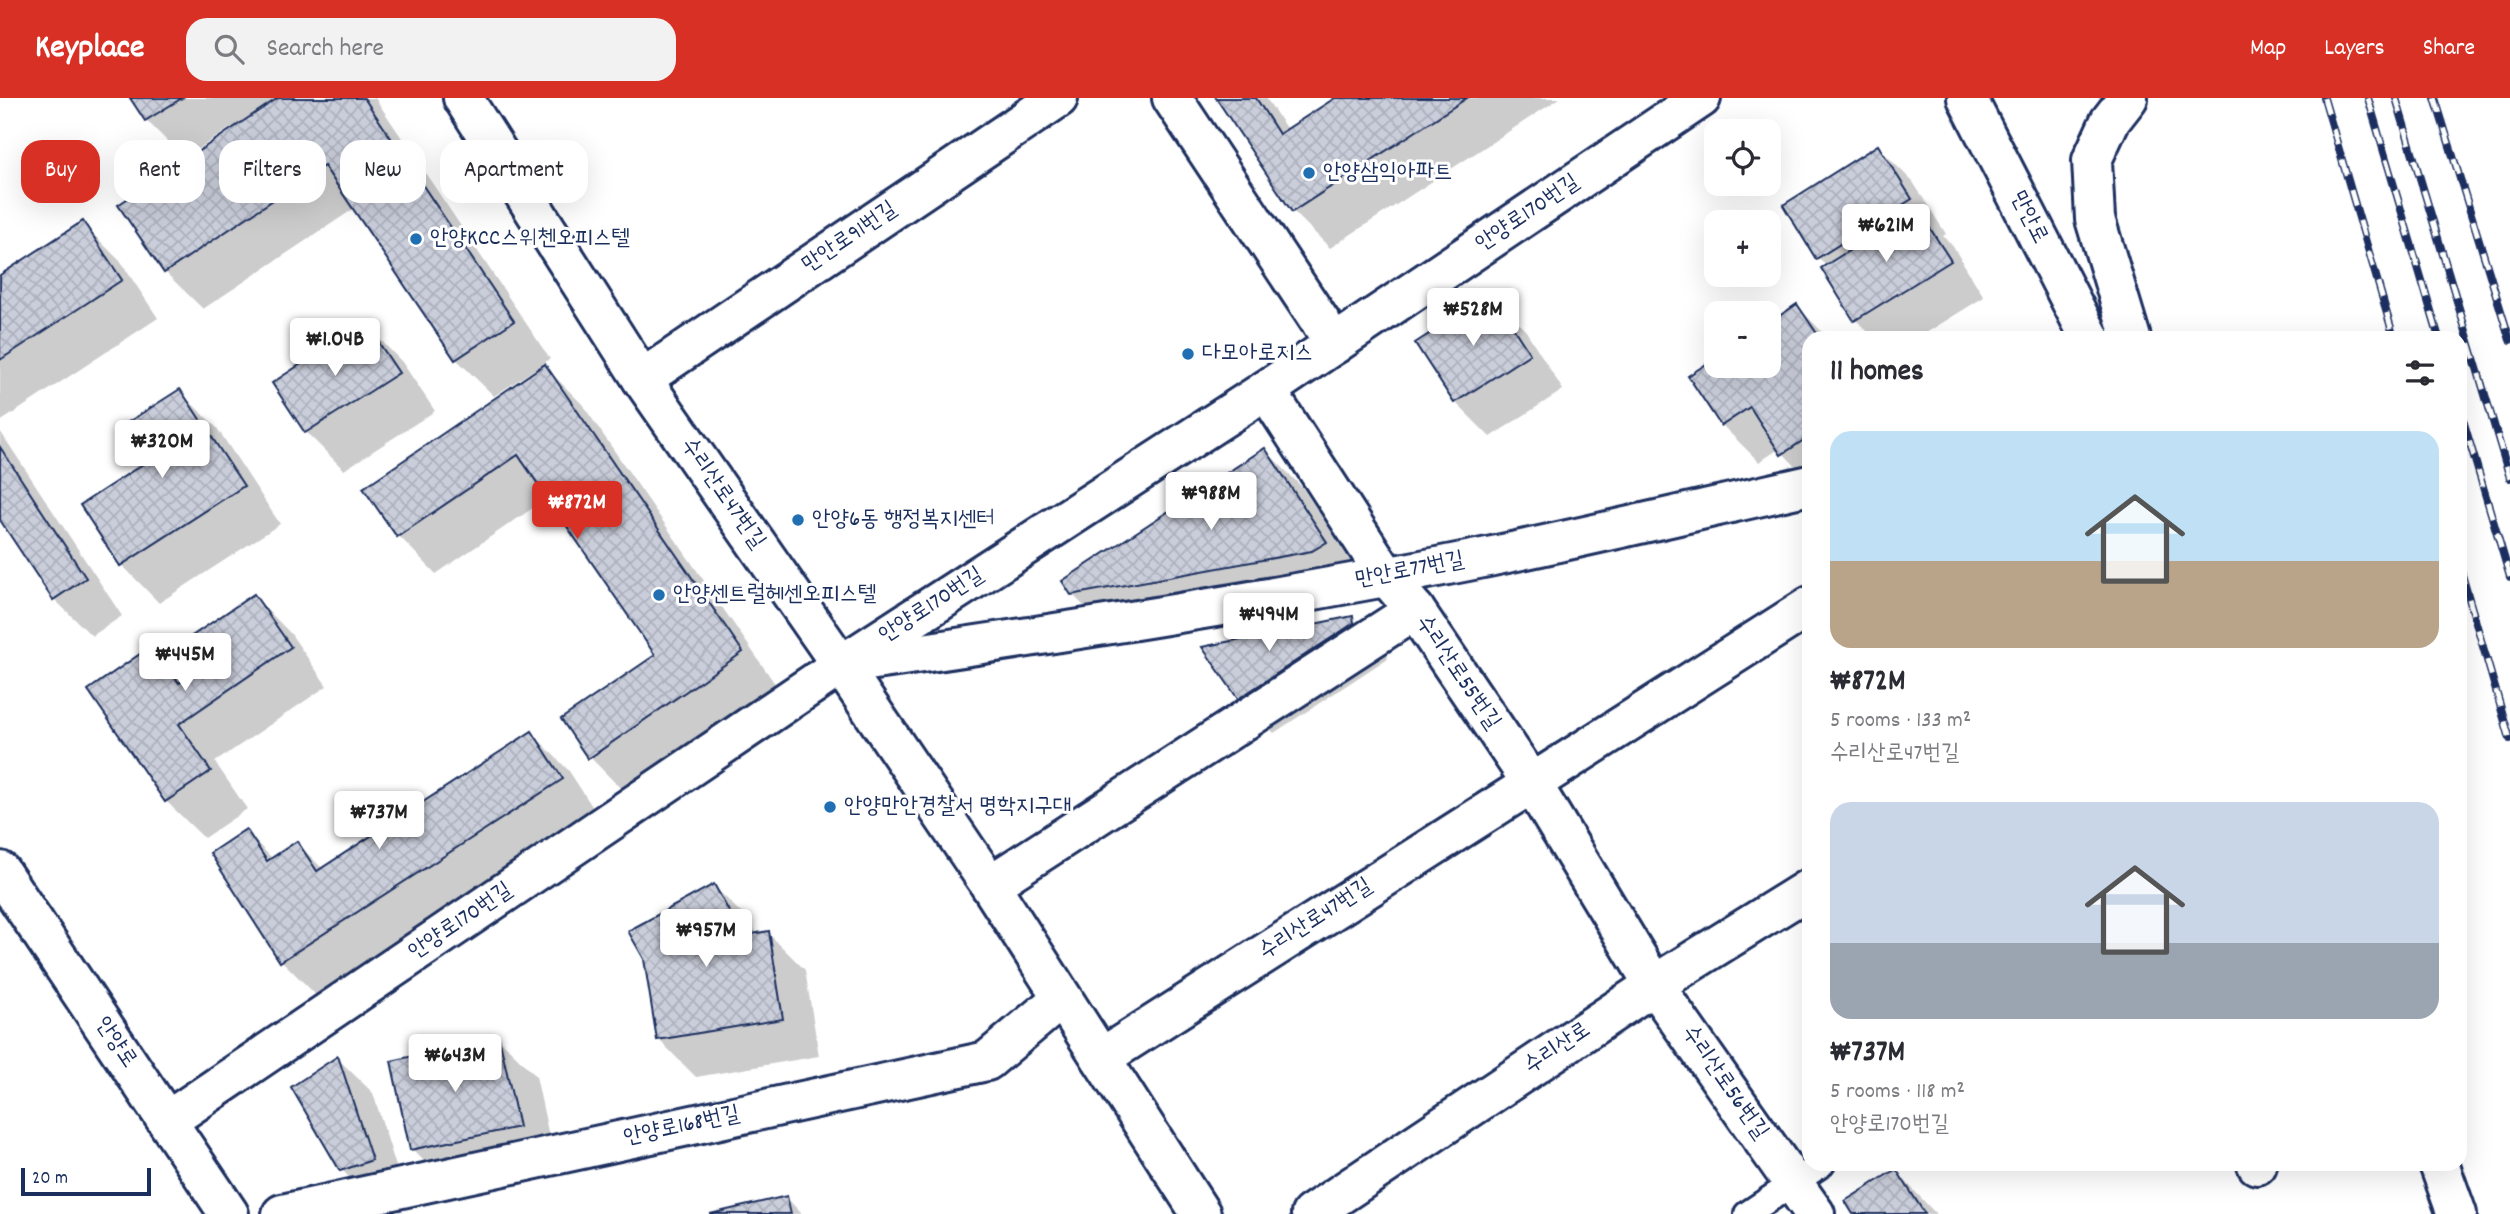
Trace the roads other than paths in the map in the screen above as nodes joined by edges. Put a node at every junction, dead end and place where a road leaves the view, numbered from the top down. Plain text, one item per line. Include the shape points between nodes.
1 (463, 98) edge
2 (1058, 98) edge
3 (1172, 98) edge
4 (1701, 98) edge
5 (1967, 98) edge
6 (2128, 98) edge
7 (2086, 331) edge
8 (2129, 331) edge
9 (1335, 344) junction
10 (642, 379) junction
11 (1266, 390) junction
12 (1802, 487) edge
13 (1387, 576) junction
14 (1415, 610) junction
15 (1802, 611) edge
16 (841, 665) junction
17 (1531, 782) junction
18 (0, 872) edge
19 (990, 885) junction
20 (1802, 893) edge
21 (1654, 985) junction
22 (1062, 998) junction
23 (1101, 1058) junction
24 (167, 1121) junction
25 (1802, 1166) edge
26 (2442, 1171) edge
27 (1808, 1173) edge
28 (229, 1214) edge
29 (282, 1214) edge
30 (1201, 1214) edge
31 (1311, 1214) edge
32 (1747, 1214) edge
33 (1815, 1214) edge
34 (2457, 1214) edge

1 - 10 street, 수리산로47번길
2 - 10 street, 만안로91번길
3 - 9 street
4 - 9 street, 안양로170번길
5 - 7 street, 만안로
6 - 8 street via 2110,121 2092,160 2095,219
9 - 11 street, 안양로170번길
10 - 16 street, 수리산로47번길
11 - 13 street, 수리산로55번길
11 - 16 street, 안양로170번길
12 - 13 street, 만안로77번길
13 - 14 street, 수리산로55번길
13 - 16 street, 만안로77번길
14 - 17 street, 수리산로55번길
14 - 19 street
15 - 17 street
16 - 19 street, 수리산로47번길
16 - 24 street, 안양로170번길
17 - 21 street, 수리산로55번길
17 - 23 street, 수리산로47번길
18 - 24 street, 안양로
19 - 22 street, 수리산로47번길
20 - 21 street, 수리산로
21 - 25 street, 수리산로56번길
21 - 31 street, 수리산로
22 - 23 street, 수리산로47번길
22 - 29 street, 안양로168번길 via 987,1061
23 - 30 street, 수리산로47번길
24 - 28 street, 안양로
26 - 34 street
27 - 32 lane
27 - 33 street, 수리산로56번길

